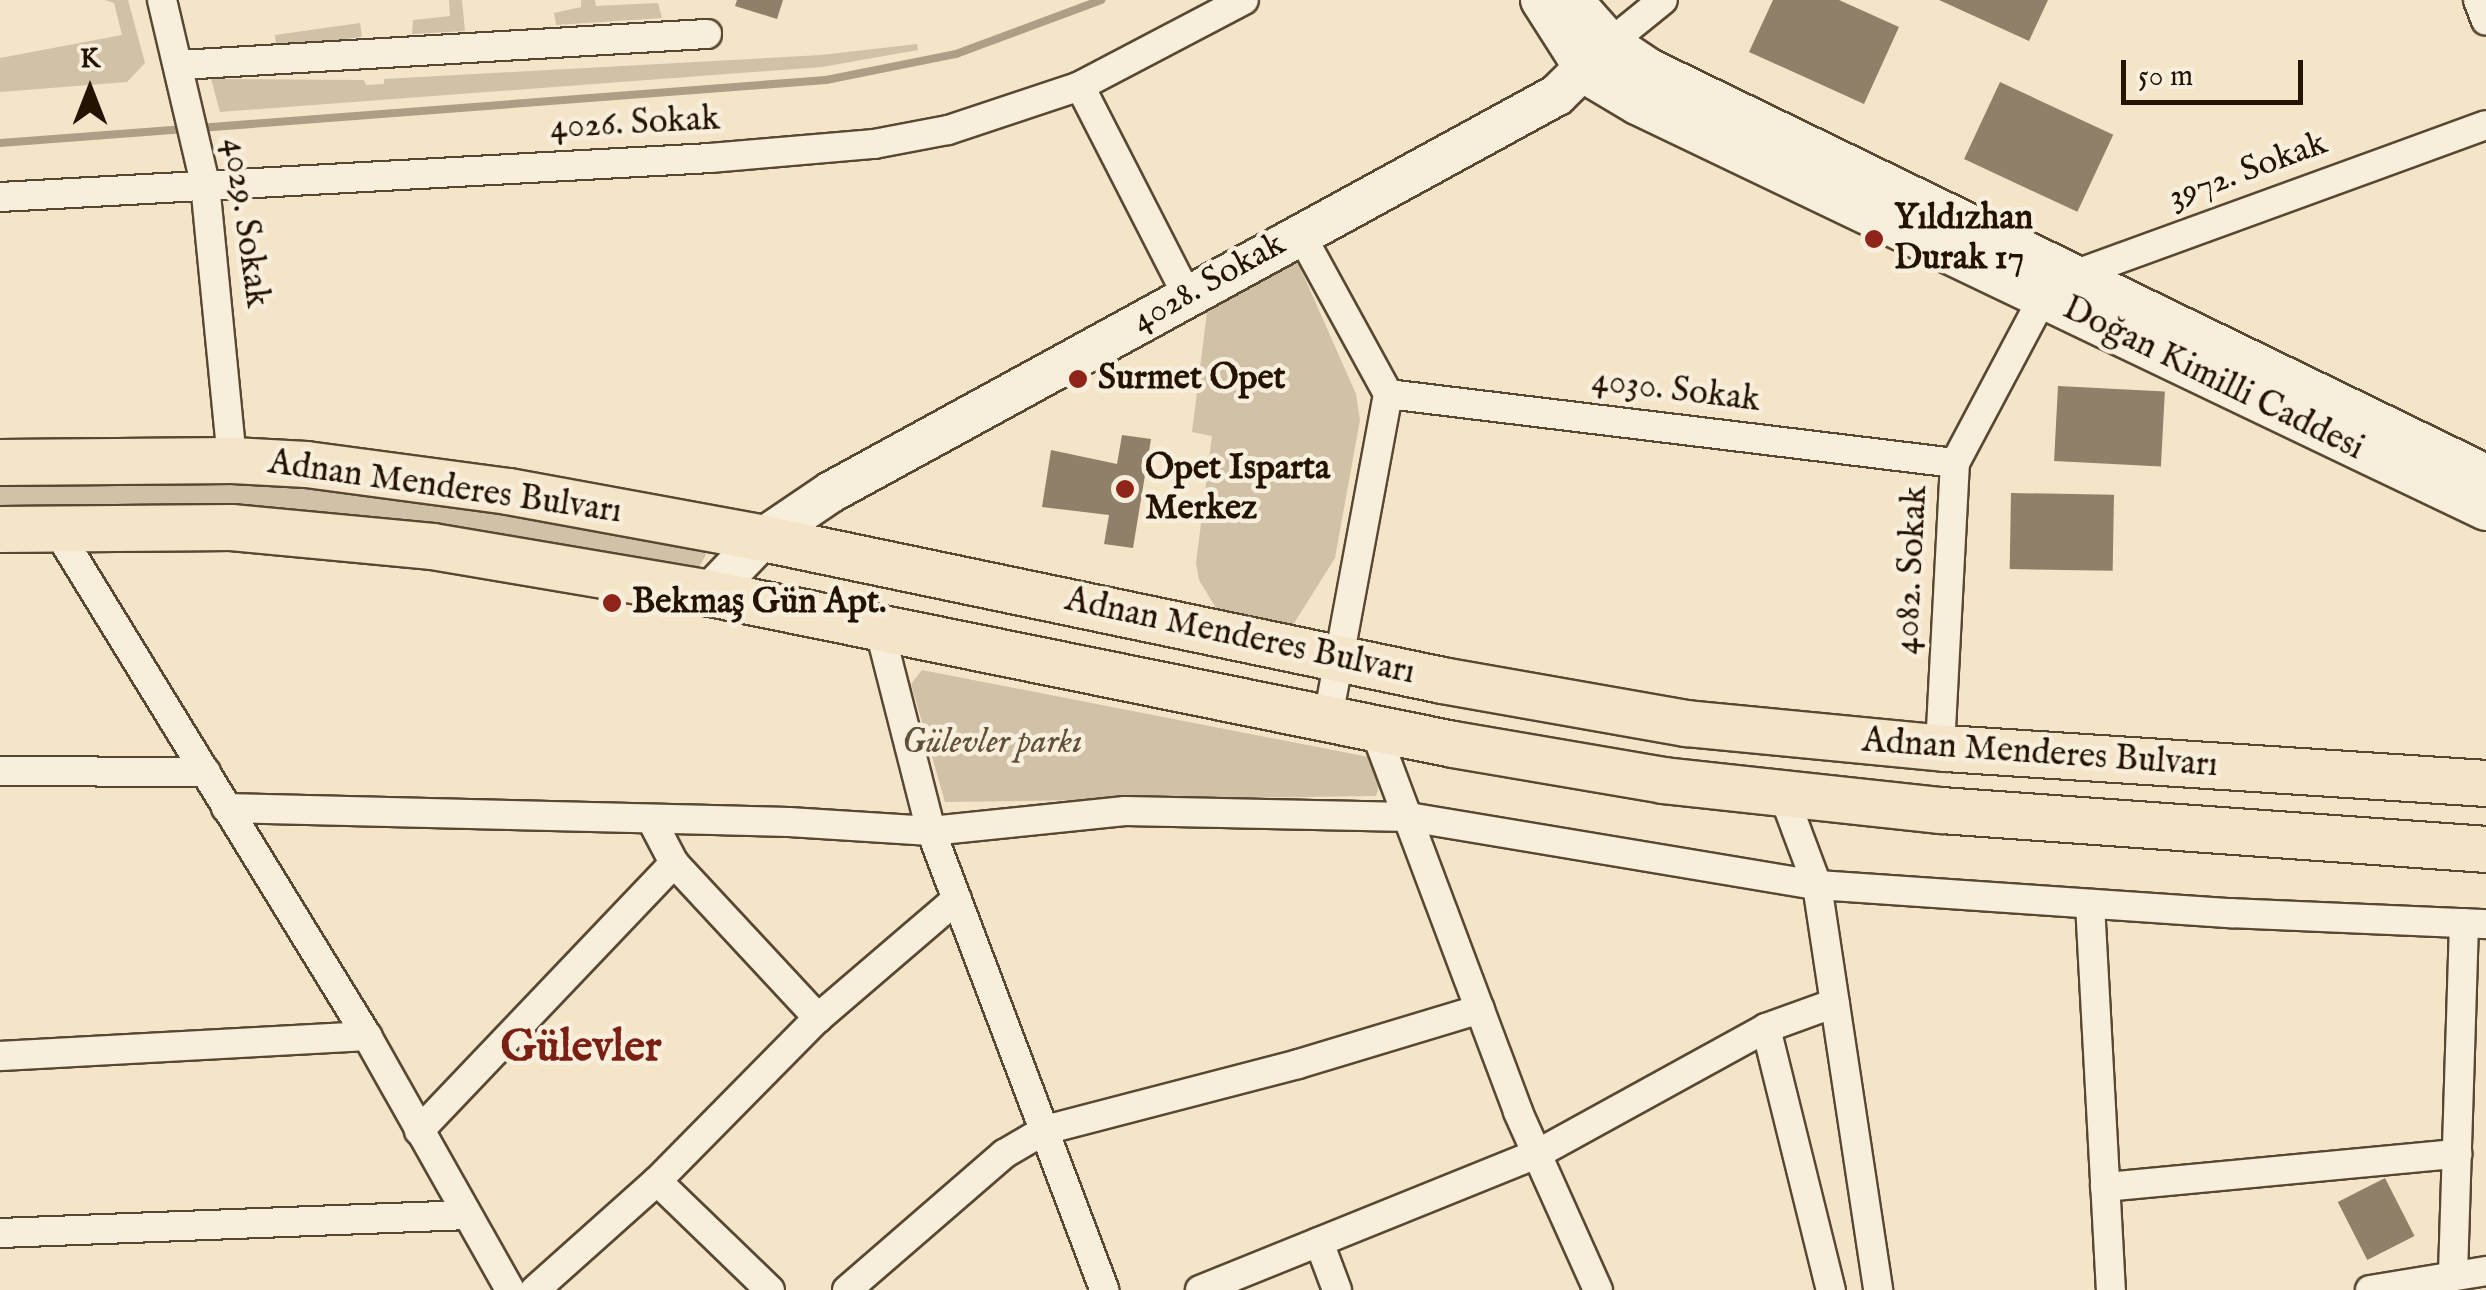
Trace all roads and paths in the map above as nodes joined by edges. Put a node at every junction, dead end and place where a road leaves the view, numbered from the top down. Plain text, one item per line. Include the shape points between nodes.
1 (162, 0) edge
2 (1244, 0) edge
3 (1541, 0) edge
4 (1572, 0) edge
5 (1662, 0) edge
6 (2478, 0) edge
7 (2486, 21) edge
8 (707, 34) dead end
9 (1598, 56) junction
10 (180, 65) junction
11 (1080, 86) junction
12 (2486, 125) edge
13 (205, 184) junction
14 (0, 197) edge
15 (1300, 232) junction
16 (2058, 286) junction
17 (1187, 295) junction
18 (1388, 394) junction
19 (232, 460) junction
20 (0, 462) edge
21 (1955, 463) junction
22 (2486, 475) edge
23 (2486, 510) edge
24 (55, 528) junction
25 (0, 529) edge
26 (763, 538) junction
27 (710, 593) junction
28 (879, 627) junction
29 (1339, 658) junction
30 (1328, 719) junction
31 (1374, 728) junction
32 (1940, 748) junction
33 (0, 771) edge
34 (206, 772) junction
35 (2486, 783) edge
36 (1783, 794) junction
37 (226, 808) junction
38 (1409, 818) junction
39 (652, 819) junction
40 (931, 831) junction
41 (2486, 849) edge
42 (674, 863) junction
43 (1818, 885) junction
44 (957, 899) junction
45 (2090, 904) junction
46 (2475, 923) edge
47 (1836, 1003) junction
48 (1480, 1008) junction
49 (818, 1018) junction
50 (1766, 1028) junction
51 (367, 1036) junction
52 (0, 1056) edge
53 (419, 1130) junction
54 (1045, 1130) junction
55 (1537, 1154) junction
56 (2457, 1154) junction
57 (656, 1180) junction
58 (2106, 1187) junction
59 (467, 1215) junction
60 (0, 1234) edge
61 (1319, 1242) junction
62 (2486, 1271) edge
63 (2453, 1274) junction
64 (510, 1290) edge
65 (536, 1290) edge
66 (770, 1290) edge
67 (848, 1290) edge
68 (1104, 1290) edge
69 (1200, 1290) edge
70 (1338, 1290) edge
71 (1598, 1290) edge
72 (1831, 1290) edge
73 (1878, 1290) edge
74 (2111, 1290) edge
75 (2372, 1290) edge

1 - 10 street, 4029. Sokak
2 - 11 street, 4026. Sokak
3 - 9 main road, Doğan Kimilli Caddesi
4 - 9 main road, Doğan Kimilli Caddesi
5 - 9 street
6 - 7 street
8 - 10 street
9 - 15 main road, 4028. Sokak via 1558,95
9 - 16 main road, Doğan Kimilli Caddesi via 1636,104
10 - 13 street, 4029. Sokak
11 - 13 street, 4026. Sokak via 948,130 874,144
11 - 17 street
12 - 16 street, 3972. Sokak
13 - 14 street, 4026. Sokak
13 - 19 street, 4029. Sokak
15 - 17 main road, 4028. Sokak
15 - 18 street
16 - 21 street, 4082. Sokak
16 - 22 main road, Doğan Kimilli Caddesi
16 - 23 main road, Doğan Kimilli Caddesi
17 - 26 main road, 4028. Sokak via 831,492
18 - 21 street, 4030. Sokak
18 - 29 street
19 - 20 main road, Adnan Menderes Bulvarı
19 - 26 main road, Adnan Menderes Bulvarı via 508,491
21 - 32 street, 4082. Sokak
24 - 25 main road, Adnan Menderes Bulvarı
24 - 27 main road, Adnan Menderes Bulvarı via 311,532
24 - 34 street
26 - 27 main road, 4028. Sokak
26 - 29 main road, Adnan Menderes Bulvarı
27 - 28 main road, Adnan Menderes Bulvarı
28 - 30 main road, Adnan Menderes Bulvarı
28 - 40 street
29 - 30 street
29 - 32 main road, Adnan Menderes Bulvarı via 1649,717
30 - 31 main road, Adnan Menderes Bulvarı
31 - 36 main road, Adnan Menderes Bulvarı via 1662,780
31 - 38 street
32 - 35 main road, Adnan Menderes Bulvarı
33 - 34 street
34 - 37 street
36 - 41 main road, Adnan Menderes Bulvarı
36 - 43 street
37 - 39 street
37 - 51 street
38 - 40 street via 1125,811
38 - 43 street
38 - 48 street
39 - 40 street
39 - 42 street
40 - 44 street
42 - 49 street
42 - 53 street
43 - 45 street
43 - 47 street
44 - 49 street
44 - 54 street
45 - 46 street
45 - 58 street
46 - 56 street
47 - 50 street
47 - 73 street
48 - 54 street
48 - 55 street
49 - 57 street
50 - 55 street
50 - 72 street
51 - 52 street
51 - 53 street
53 - 59 street
54 - 67 street via 1004,1154
54 - 68 street
55 - 61 street
55 - 71 street
56 - 58 street
56 - 63 street
57 - 65 street
57 - 66 street
58 - 74 street
59 - 60 street
59 - 64 street
61 - 69 street
61 - 70 street
62 - 63 street
63 - 75 street

